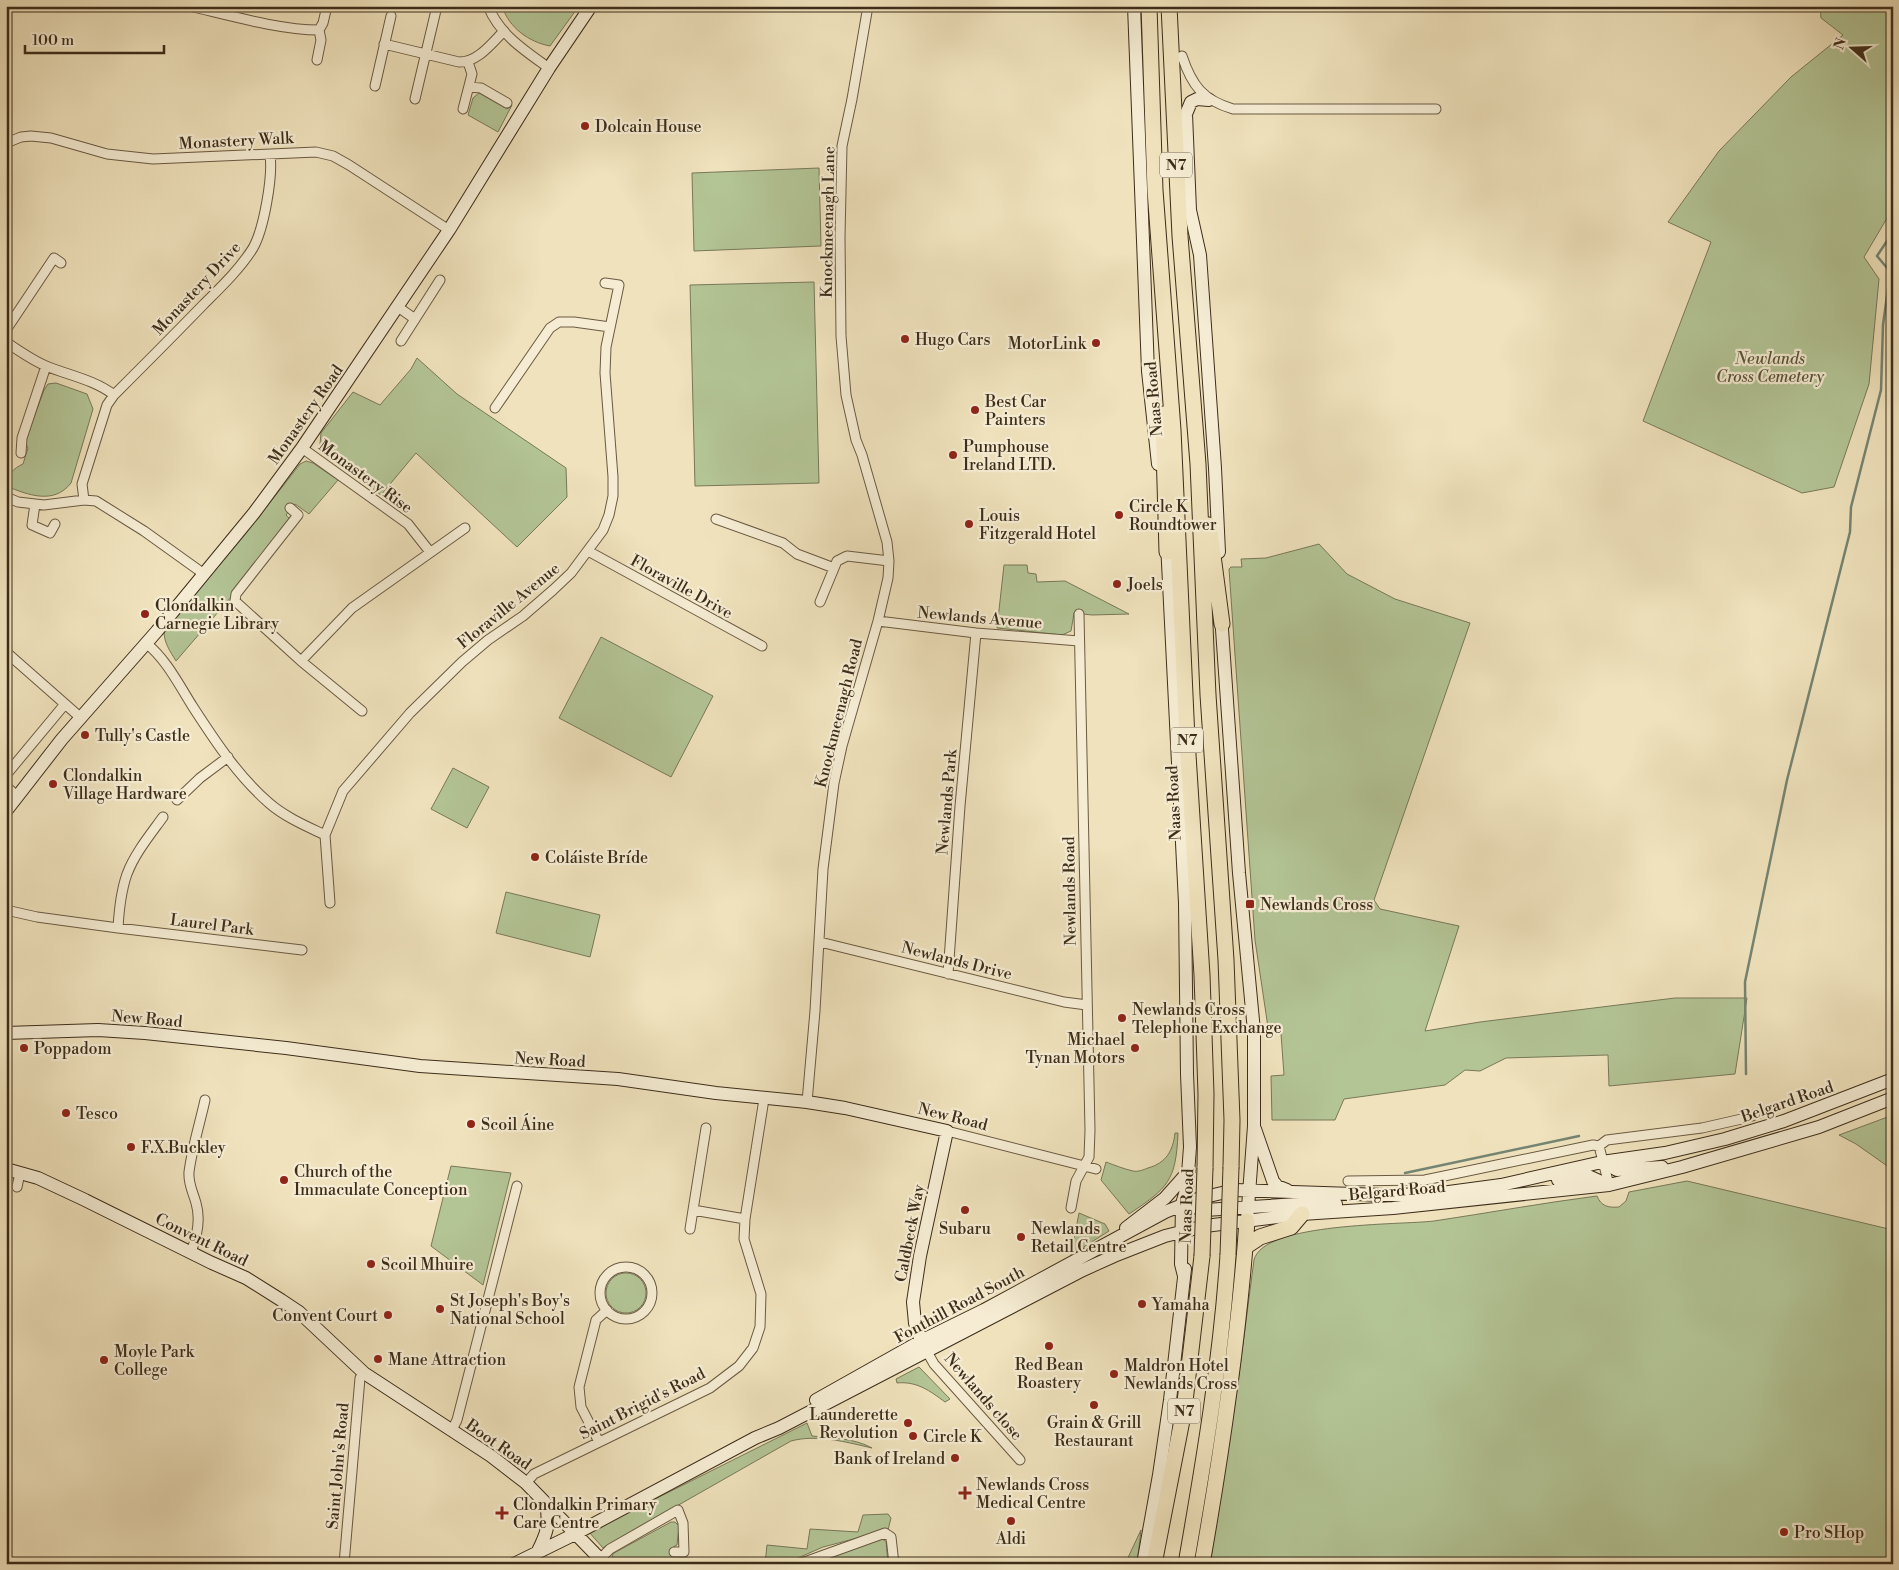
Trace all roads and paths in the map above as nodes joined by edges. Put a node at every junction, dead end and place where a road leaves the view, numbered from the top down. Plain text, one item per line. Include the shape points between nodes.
1 (189, 6) edge
2 (327, 6) edge
3 (437, 6) edge
4 (488, 6) edge
5 (591, 6) edge
6 (868, 6) edge
7 (1134, 6) edge
8 (1147, 6) edge
9 (1169, 6) edge
10 (232, 11) edge
11 (391, 16) dead end
12 (1170, 23) junction
13 (319, 30) junction
14 (504, 31) junction
15 (384, 44) junction
16 (426, 54) junction
17 (1182, 56) joint
18 (317, 60) dead end
19 (468, 62) junction
20 (549, 68) junction
21 (375, 86) dead end
22 (469, 87) junction
23 (415, 99) dead end
24 (1209, 100) junction
25 (507, 103) dead end
26 (464, 109) dead end
27 (1436, 109) dead end
28 (6, 144) edge
29 (270, 155) junction
30 (449, 230) junction
31 (61, 263) dead end
32 (440, 280) dead end
33 (605, 283) dead end
34 (398, 307) junction
35 (1163, 312) junction
36 (415, 319) junction
37 (610, 327) junction
38 (6, 330) edge
39 (401, 341) dead end
40 (6, 342) edge
41 (46, 366) junction
42 (114, 395) junction
43 (495, 408) dead end
44 (302, 448) junction
45 (21, 453) dead end
46 (862, 454) joint
47 (1198, 464) junction
48 (6, 497) edge
49 (84, 500) junction
50 (35, 504) junction
51 (290, 508) dead end
52 (716, 519) dead end
53 (55, 524) dead end
54 (465, 528) dead end
55 (430, 552) junction
56 (588, 552) junction
57 (1168, 552) junction
58 (889, 561) junction
59 (834, 568) junction
60 (204, 574) junction
61 (820, 602) dead end
62 (1079, 614) dead end
63 (878, 621) junction
64 (1222, 624) junction
65 (976, 633) junction
66 (1079, 641) junction
67 (146, 643) junction
68 (762, 646) dead end
69 (6, 652) edge
70 (302, 661) junction
71 (65, 704) junction
72 (362, 711) dead end
73 (81, 718) junction
74 (228, 757) junction
75 (6, 775) edge
76 (6, 786) edge
77 (17, 796) junction
78 (177, 800) dead end
79 (6, 811) edge
80 (163, 818) dead end
81 (325, 835) junction
82 (330, 903) dead end
83 (6, 910) edge
84 (118, 928) junction
85 (820, 942) junction
86 (302, 950) dead end
87 (948, 974) junction
88 (1087, 1005) junction
89 (6, 1032) edge
90 (1893, 1079) edge
91 (1893, 1098) edge
92 (764, 1099) junction
93 (206, 1100) dead end
94 (807, 1102) junction
95 (1765, 1111) dead end
96 (1254, 1126) junction
97 (706, 1128) dead end
98 (947, 1131) junction
99 (1599, 1146) junction
100 (1602, 1162) junction
101 (1084, 1165) junction
102 (1682, 1167) junction
103 (6, 1169) edge
104 (1096, 1169) dead end
105 (1189, 1171) junction
106 (20, 1173) junction
107 (1348, 1180) dead end
108 (1523, 1181) junction
109 (1608, 1185) junction
110 (517, 1186) dead end
111 (17, 1187) dead end
112 (1249, 1190) junction
113 (1294, 1192) junction
114 (1191, 1202) junction
115 (1071, 1208) dead end
116 (1375, 1208) junction
117 (693, 1210) junction
118 (1248, 1214) junction
119 (1302, 1214) junction
120 (745, 1219) junction
121 (690, 1228) dead end
122 (1185, 1230) junction
123 (1154, 1240) junction
124 (1104, 1245) junction
125 (1245, 1247) junction
126 (190, 1252) junction
127 (1181, 1254) junction
128 (1184, 1276) junction
129 (607, 1310) junction
130 (924, 1346) junction
131 (364, 1372) junction
132 (452, 1430) junction
133 (599, 1442) junction
134 (1020, 1460) dead end
135 (526, 1482) junction
136 (546, 1504) junction
137 (576, 1534) junction
138 (674, 1552) dead end
139 (537, 1553) junction
140 (602, 1562) edge
141 (1146, 1562) edge
142 (344, 1564) edge
143 (514, 1564) edge
144 (799, 1564) edge
145 (894, 1564) edge
146 (1186, 1564) edge
147 (1202, 1564) edge

1 - 10 street
2 - 13 street
3 - 16 street
4 - 14 street via 493,19
5 - 20 main road, Monastery Road
6 - 46 street, Knockmeenagh Lane via 842,146 840,237 841,336 846,395
7 - 57 main road, Naas Road via 1148,371
8 - 35 highway, Naas Road / N7
9 - 12 highway, N7
10 - 13 street via 307,30
11 - 15 street
12 - 17 highway, N7
12 - 47 highway, N7 via 1180,236
13 - 18 street via 321,40
14 - 19 street
14 - 20 street
15 - 16 street
15 - 21 street
16 - 19 street
16 - 23 street
17 - 24 street via 1188,74
19 - 22 street via 472,74
20 - 30 main road, Monastery Road
22 - 25 street via 482,88
22 - 26 street
24 - 27 street via 1233,109
24 - 64 main road via 1191,102 1186,114 1190,210 1200,255
28 - 29 street, Monastery Walk via 31,136 106,154 153,159
29 - 30 street, Monastery Walk via 316,152 333,156
29 - 42 street, Monastery Drive via 269,190 251,251 220,288
30 - 34 main road, Monastery Road
31 - 38 street via 54,258
32 - 36 street
33 - 37 street, Floraville Avenue via 619,285
34 - 36 street
34 - 44 main road, Monastery Road
35 - 57 highway, N7 via 1163,436
35 - 141 highway, Naas Road / N7, bridge via 1173,430 1187,749 1202,976 1205,1168 1202,1256 1184,1410
36 - 39 street
37 - 43 street via 559,322 550,328
37 - 56 street, Floraville Avenue via 605,373 613,496 604,530
40 - 41 street
41 - 42 street
41 - 45 street via 22,438
42 - 49 street, Monastery Drive via 107,406 82,484
44 - 55 street, Monastery Rise via 408,524
44 - 60 main road, Monastery Road
46 - 58 street, Knockmeenagh Road via 887,542
47 - 64 highway via 1211,533
47 - 146 highway, N7, bridge via 1232,1120 1224,1305 1213,1402
48 - 50 street
49 - 50 street
49 - 60 street via 96,501
50 - 53 street via 32,525 50,533
51 - 70 street via 298,515 236,594 235,601
52 - 59 street via 783,543 796,554
54 - 55 street
55 - 70 street via 352,608
56 - 68 street, Floraville Drive
56 - 81 street, Floraville Avenue via 553,590 462,662 410,713 343,791
57 - 105 main road, Naas Road via 1185,903
58 - 59 street via 847,556 837,561
58 - 63 street, Knockmeenagh Road
59 - 61 street
60 - 67 main road, Monastery Road
62 - 66 street, Newlands Road
63 - 65 street, Newlands Avenue
63 - 85 street, Knockmeenagh Road via 834,782 823,869
64 - 96 main road via 1254,1031
65 - 66 street, Newlands Avenue
65 - 87 street, Newlands Park
66 - 88 street, Newlands Road
67 - 73 main road, Monastery Road
67 - 74 street via 165,662
69 - 71 street
70 - 72 street
71 - 73 street
71 - 75 street
73 - 77 main road, Monastery Road
74 - 78 street
74 - 81 street via 270,804
76 - 77 street
77 - 79 main road, Monastery Road
80 - 84 street via 127,874
81 - 82 street, Floraville Avenue
83 - 84 street, Laurel Park
84 - 86 street, Laurel Park
85 - 87 street, Newlands Drive
85 - 94 street, Knockmeenagh Road
87 - 88 street, Newlands Drive
88 - 101 street, Newlands Road via 1090,1130 1089,1157
89 - 92 main road, New Road via 98,1030 145,1033 420,1066 618,1079
90 - 100 main road, Belgard Road via 1784,1121 1725,1139 1665,1153
91 - 102 main road, Belgard Road via 1823,1126
92 - 94 main road, New Road
92 - 120 street, Saint Brigid's Road
93 - 126 street via 189,1174 198,1217 196,1239
94 - 98 main road, New Road
95 - 99 street, Belgard Road via 1702,1128 1607,1140
96 - 112 main road
96 - 113 main road via 1273,1181 1277,1186
97 - 117 street
98 - 101 street, New Road
98 - 130 main road, Caldbeck Way via 913,1302 915,1323
99 - 100 street
99 - 107 street, Belgard Road via 1550,1153 1425,1180
100 - 102 main road, Belgard Road via 1617,1170
100 - 108 main road, Belgard Road
100 - 109 street
101 - 104 street, New Road
101 - 115 street, Newlands Road via 1076,1181
102 - 109 main road, Belgard Road
103 - 106 main road, Convent Road
105 - 114 main road, Naas Road via 1186,1187
105 - 124 main road via 1165,1198
106 - 111 street
106 - 126 main road, Convent Road via 38,1178
108 - 109 main road, Belgard Road via 1536,1184 1588,1176
108 - 113 main road, Belgard Road via 1434,1194
109 - 116 main road, Belgard Road
110 - 132 street
112 - 113 main road, Belgard Road
112 - 114 main road, Belgard Road via 1222,1192
112 - 118 main road
114 - 118 main road via 1198,1209
114 - 122 main road, Naas Road
114 - 124 main road, Fonthill Road South
116 - 118 main road via 1298,1204
116 - 119 main road, Belgard Road
117 - 120 street
117 - 121 street
118 - 119 main road, Belgard Road
118 - 122 main road, Belgard Road
118 - 125 highway
119 - 125 highway via 1291,1227 1260,1237
120 - 133 street, Saint Brigid's Road via 744,1239 761,1294 760,1327 753,1348 739,1366 710,1388
122 - 123 main road, Fonthill Road South
122 - 127 main road
122 - 128 main road
123 - 127 main road via 1169,1243
123 - 130 main road, Fonthill Road South
124 - 130 main road, Fonthill Road South
125 - 147 highway via 1228,1404
126 - 131 main road, Convent Road via 246,1278 299,1312
127 - 128 main road
128 - 141 main road
129 - 129 street via 600,1295 604,1279 610,1273 634,1268 647,1277 651,1284 651,1300 643,1313 628,1319 614,1316
129 - 133 street via 596,1320 579,1387 581,1407
130 - 134 street, Newlands close via 944,1376
130 - 137 main road, Fonthill Road South via 778,1421 755,1438
131 - 132 main road, Boot Road
131 - 142 street, Saint John's Road via 360,1378
132 - 135 main road, Boot Road
133 - 135 street, Saint Brigid's Road via 534,1474
135 - 136 main road, Boot Road
136 - 137 main road, Boot Road
136 - 139 main road via 548,1529
137 - 139 main road, Fonthill Road South
137 - 140 main road, Boot Road
138 - 140 street, Boot Road via 684,1552 678,1510 610,1549
139 - 143 main road, Fonthill Road South
144 - 145 street via 885,1533 891,1537

